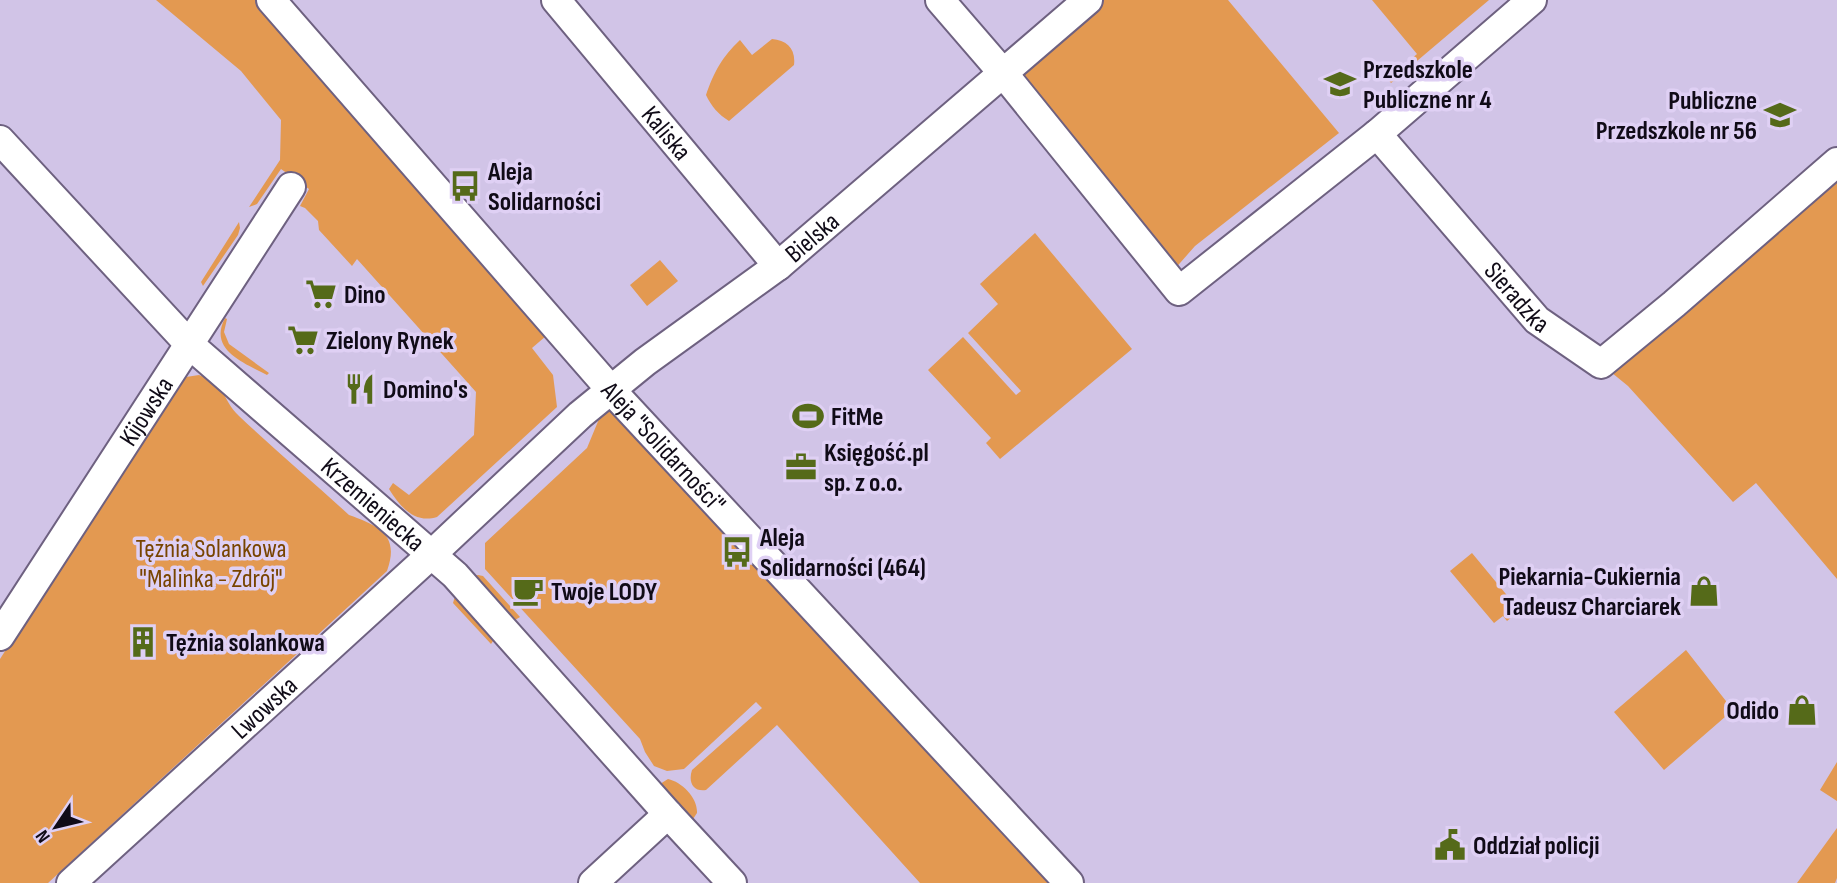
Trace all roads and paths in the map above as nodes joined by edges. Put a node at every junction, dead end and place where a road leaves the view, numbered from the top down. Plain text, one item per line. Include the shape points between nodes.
1 (271, 0) edge
2 (555, 0) edge
3 (940, 0) edge
4 (1088, 0) edge
5 (1532, 0) edge
6 (1003, 73) junction
7 (1377, 134) junction
8 (0, 140) edge
9 (1837, 162) edge
10 (291, 187) dead end
11 (778, 267) junction
12 (189, 344) junction
13 (611, 390) junction
14 (432, 554) junction
15 (0, 636) edge
16 (668, 814) junction
17 (71, 883) edge
18 (593, 883) edge
19 (732, 883) edge
20 (1069, 883) edge

1 - 13 street, Aleja "Solidarności"
2 - 11 street, Kaliska
3 - 6 street
4 - 6 street, Bielska
5 - 7 street
6 - 7 street via 1179,291
6 - 11 street, Bielska
7 - 9 street, Sieradzka via 1537,320 1601,364
8 - 12 street, Krzemieniecka
10 - 12 street, Kijowska
11 - 13 street, Bielska
12 - 14 street, Krzemieniecka
12 - 15 street, Kijowska
13 - 14 street, Lwowska
13 - 20 street, Aleja "Solidarności"
14 - 16 street, Krzemieniecka
14 - 17 street, Lwowska
16 - 18 street
16 - 19 street, Krzemieniecka

